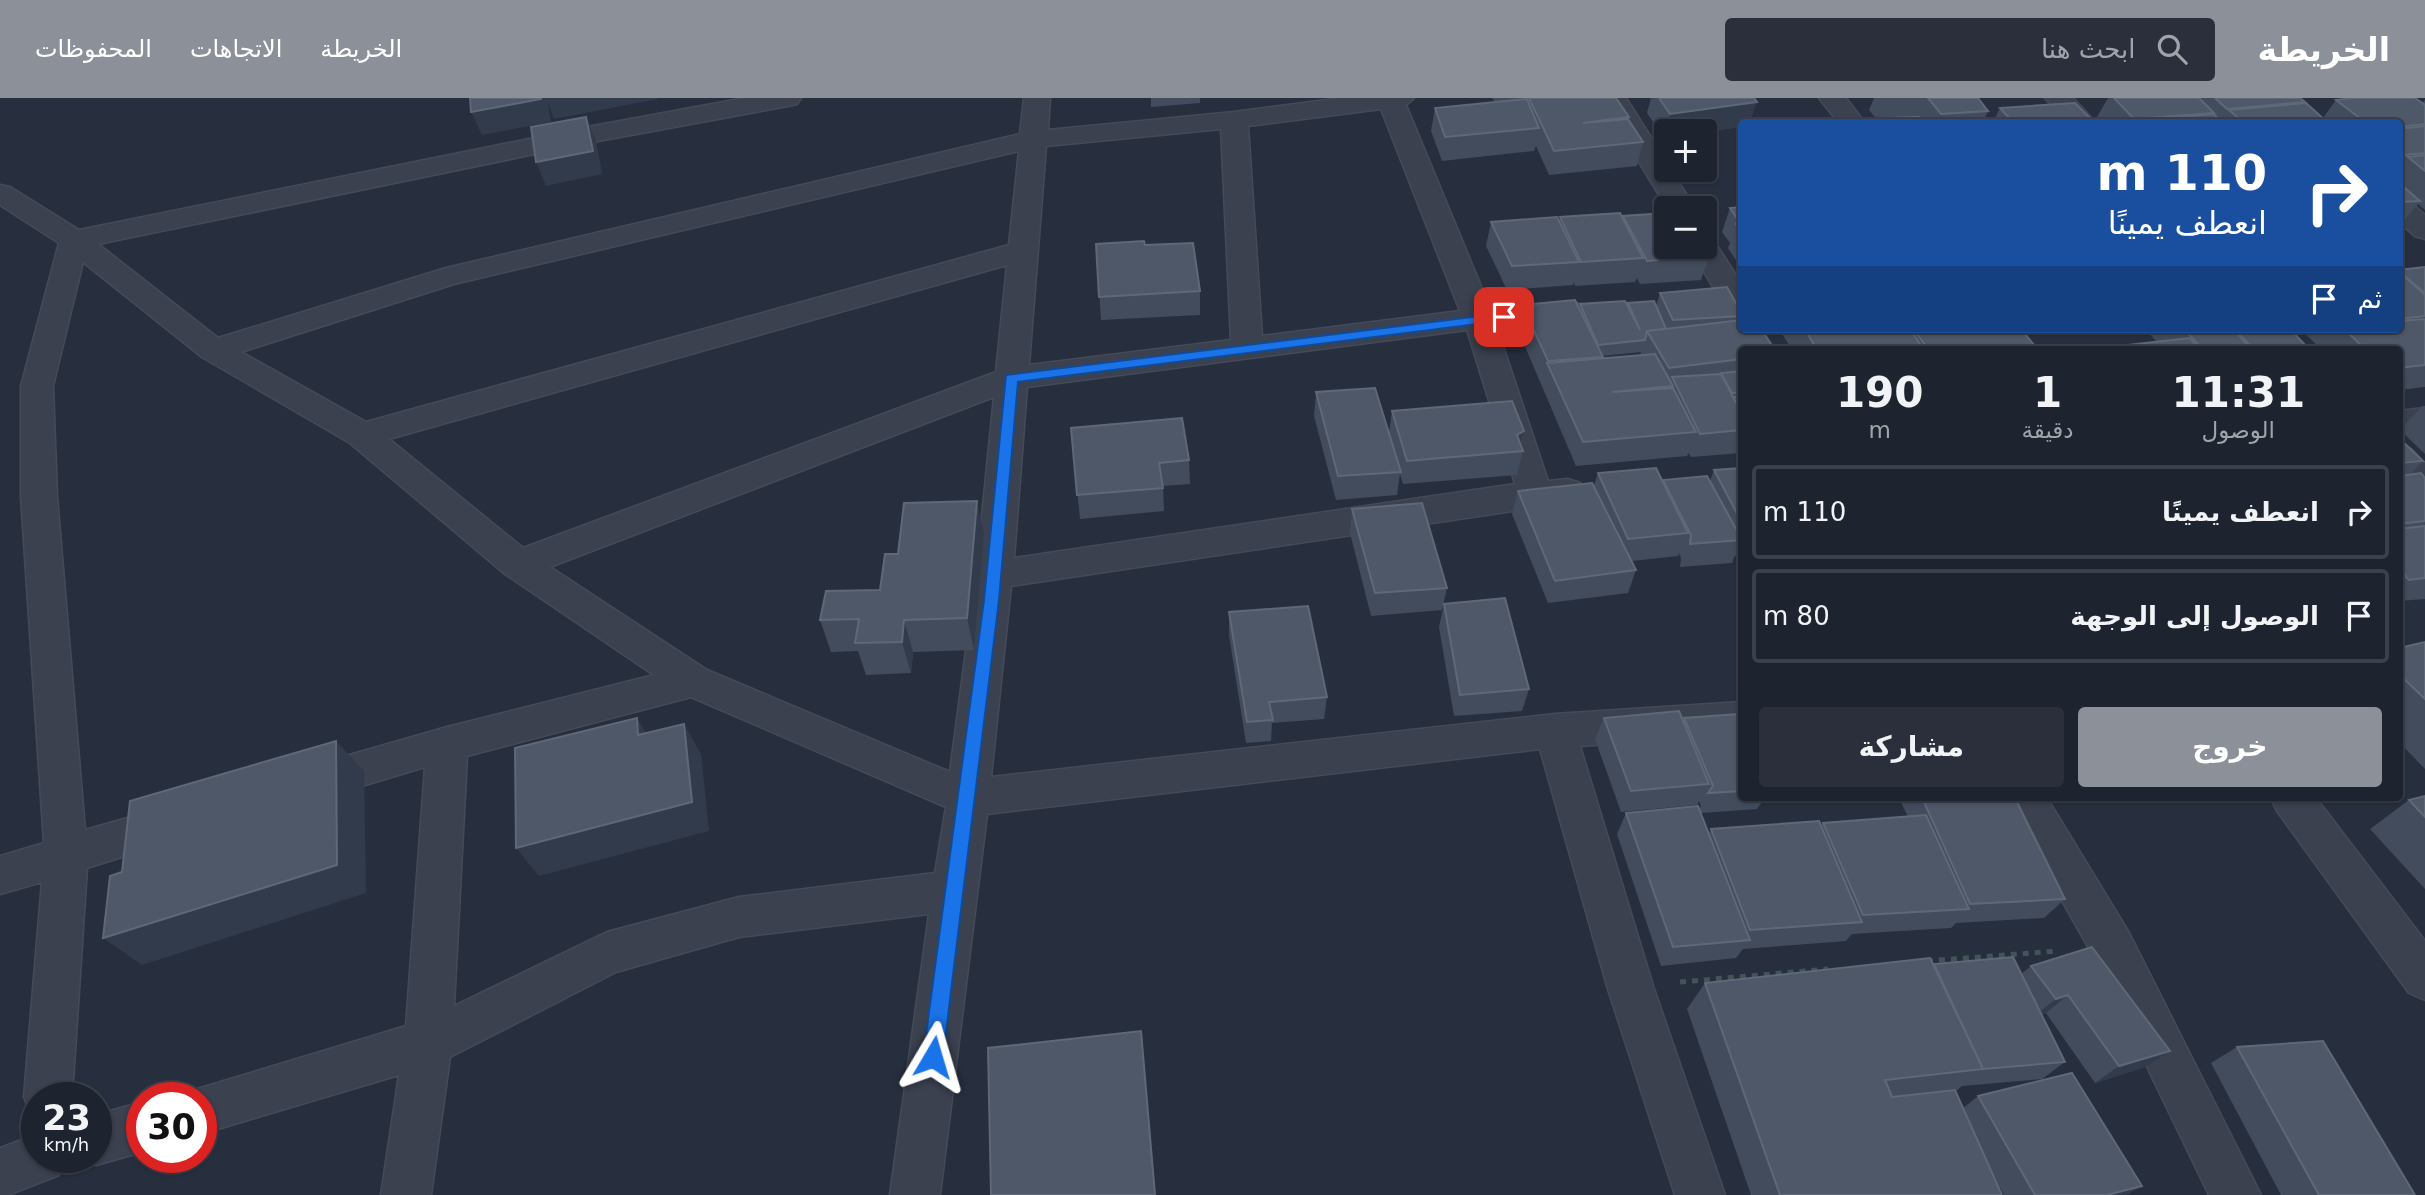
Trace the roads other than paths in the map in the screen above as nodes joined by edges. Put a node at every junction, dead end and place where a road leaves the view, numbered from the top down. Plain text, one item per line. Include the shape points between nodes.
1 (788, 98) edge
2 (1037, 98) edge
3 (1394, 98) edge
4 (1613, 98) edge
5 (1832, 98) edge
6 (2059, 98) edge
7 (1849, 119) edge
8 (2079, 119) edge
9 (1234, 120) junction
10 (1034, 139) junction
11 (0, 193) edge
12 (1674, 196) edge
13 (2403, 211) edge
14 (2425, 230) edge
15 (74, 240) junction
16 (2425, 241) edge
17 (2403, 244) edge
18 (1022, 251) junction
19 (1710, 259) edge
20 (1732, 302) edge
21 (1601, 310) edge
22 (1479, 318) junction
23 (1248, 347) junction
24 (214, 350) junction
25 (1011, 379) junction
26 (2425, 419) edge
27 (2403, 422) edge
28 (362, 436) junction
29 (2403, 461) edge
30 (2425, 486) edge
31 (1604, 489) edge
32 (1535, 494) junction
33 (518, 564) junction
34 (994, 575) junction
35 (693, 681) junction
36 (1738, 718) edge
37 (1555, 731) junction
38 (447, 744) junction
39 (276, 793) edge
40 (968, 798) junction
41 (2027, 801) edge
42 (2294, 801) edge
43 (210, 813) edge
44 (66, 855) junction
45 (0, 875) edge
46 (954, 891) junction
47 (2425, 978) edge
48 (428, 1043) junction
49 (49, 1082) edge
50 (217, 1105) edge
51 (21, 1165) edge
52 (0, 1173) edge
53 (406, 1195) edge
54 (915, 1195) edge
55 (1700, 1195) edge
56 (2236, 1195) edge

1 - 15 street
2 - 10 street
3 - 9 street
3 - 22 street
4 - 12 street
5 - 7 street
6 - 8 street
9 - 10 street
9 - 23 street
10 - 18 street
10 - 24 street via 446,277
11 - 15 street
13 - 14 street
15 - 24 street
15 - 44 street via 37,386 39,498
16 - 17 street
18 - 25 street
18 - 28 street
19 - 20 street
21 - 22 street
22 - 23 street
22 - 32 street
23 - 25 street
24 - 28 street
25 - 33 street
25 - 34 street
26 - 27 street
28 - 33 street
29 - 30 street
31 - 32 street
32 - 34 street
33 - 35 street
34 - 40 street
35 - 38 street
35 - 40 street
36 - 37 street
37 - 40 street
37 - 55 street via 1630,986
38 - 39 street
38 - 48 street
40 - 46 street
41 - 56 street via 2112,946
42 - 47 street
43 - 44 street
44 - 45 street
44 - 49 street
46 - 48 street via 739,917 607,953
46 - 54 street
48 - 50 street
48 - 53 street
51 - 52 street

